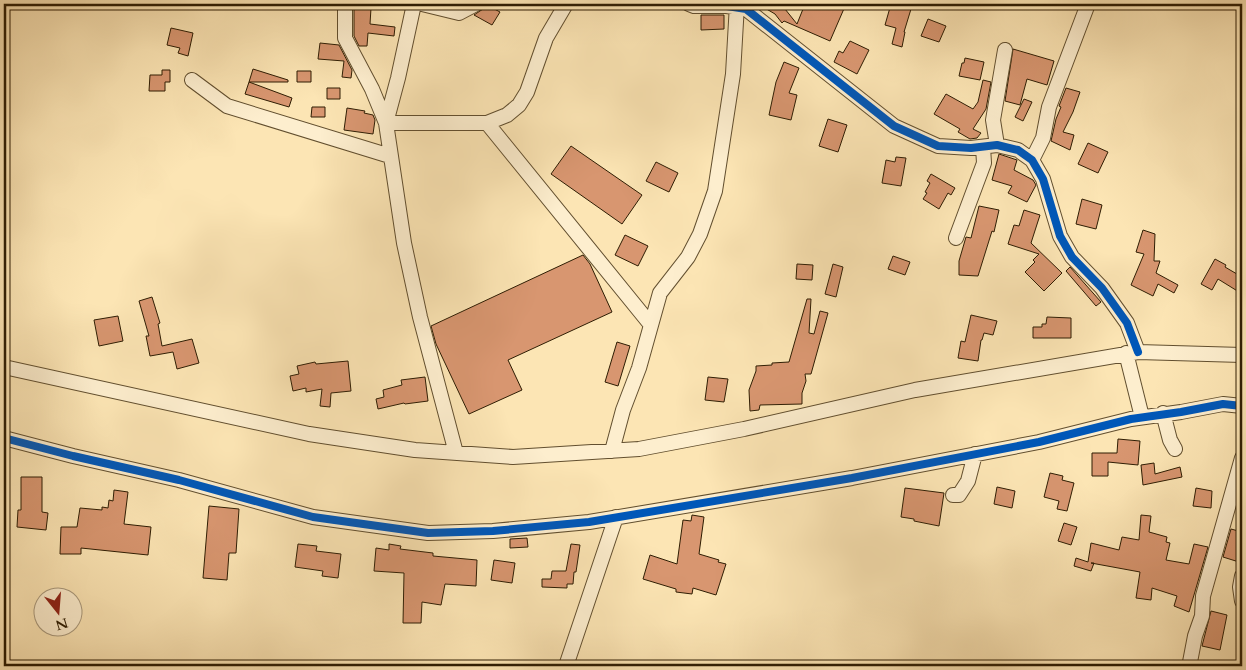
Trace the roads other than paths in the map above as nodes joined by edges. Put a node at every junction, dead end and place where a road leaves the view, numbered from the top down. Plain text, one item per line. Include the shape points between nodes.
1 (345, 4) edge
2 (414, 4) edge
3 (422, 4) edge
4 (476, 4) edge
5 (566, 4) edge
6 (689, 4) edge
7 (1088, 4) edge
8 (737, 6) edge
9 (1005, 50) dead end
10 (192, 80) dead end
11 (386, 123) junction
12 (486, 123) junction
13 (990, 146) junction
14 (390, 156) junction
15 (1032, 160) junction
16 (956, 238) dead end
17 (651, 325) junction
18 (1132, 352) junction
19 (1242, 355) edge
20 (4, 367) edge
21 (1242, 406) edge
22 (1162, 414) junction
23 (1142, 417) junction
24 (4, 438) edge
25 (1175, 449) dead end
26 (612, 451) junction
27 (456, 453) junction
28 (975, 454) junction
29 (1242, 461) edge
30 (953, 495) dead end
31 (616, 517) junction
32 (1242, 576) edge
33 (1242, 601) edge
34 (1190, 662) dead end
35 (566, 666) edge

1 - 11 street via 345,38
2 - 11 street
3 - 4 street via 459,13
5 - 12 street via 546,38 519,106
6 - 8 street
7 - 15 street via 1049,107 1043,138
8 - 13 street via 746,9 894,126 938,146
8 - 17 street via 733,74 715,191 688,257 660,293
9 - 13 street
10 - 14 street via 226,106
11 - 12 street
11 - 14 street
12 - 17 street
13 - 15 street via 1018,150
13 - 16 street
14 - 27 street via 416,299
15 - 18 street via 1043,178 1060,236 1072,257 1102,288 1127,323
17 - 26 street
18 - 19 street
18 - 23 street
18 - 26 street via 914,390 744,429
20 - 27 street via 309,434
21 - 22 street via 1223,404
22 - 23 street
22 - 25 street
23 - 28 street
24 - 31 street via 179,480 313,518 428,533 494,531
26 - 27 street via 513,457
28 - 30 street via 968,481 959,495
28 - 31 street
29 - 34 street via 1203,596 1202,616
31 - 35 street
32 - 33 street

